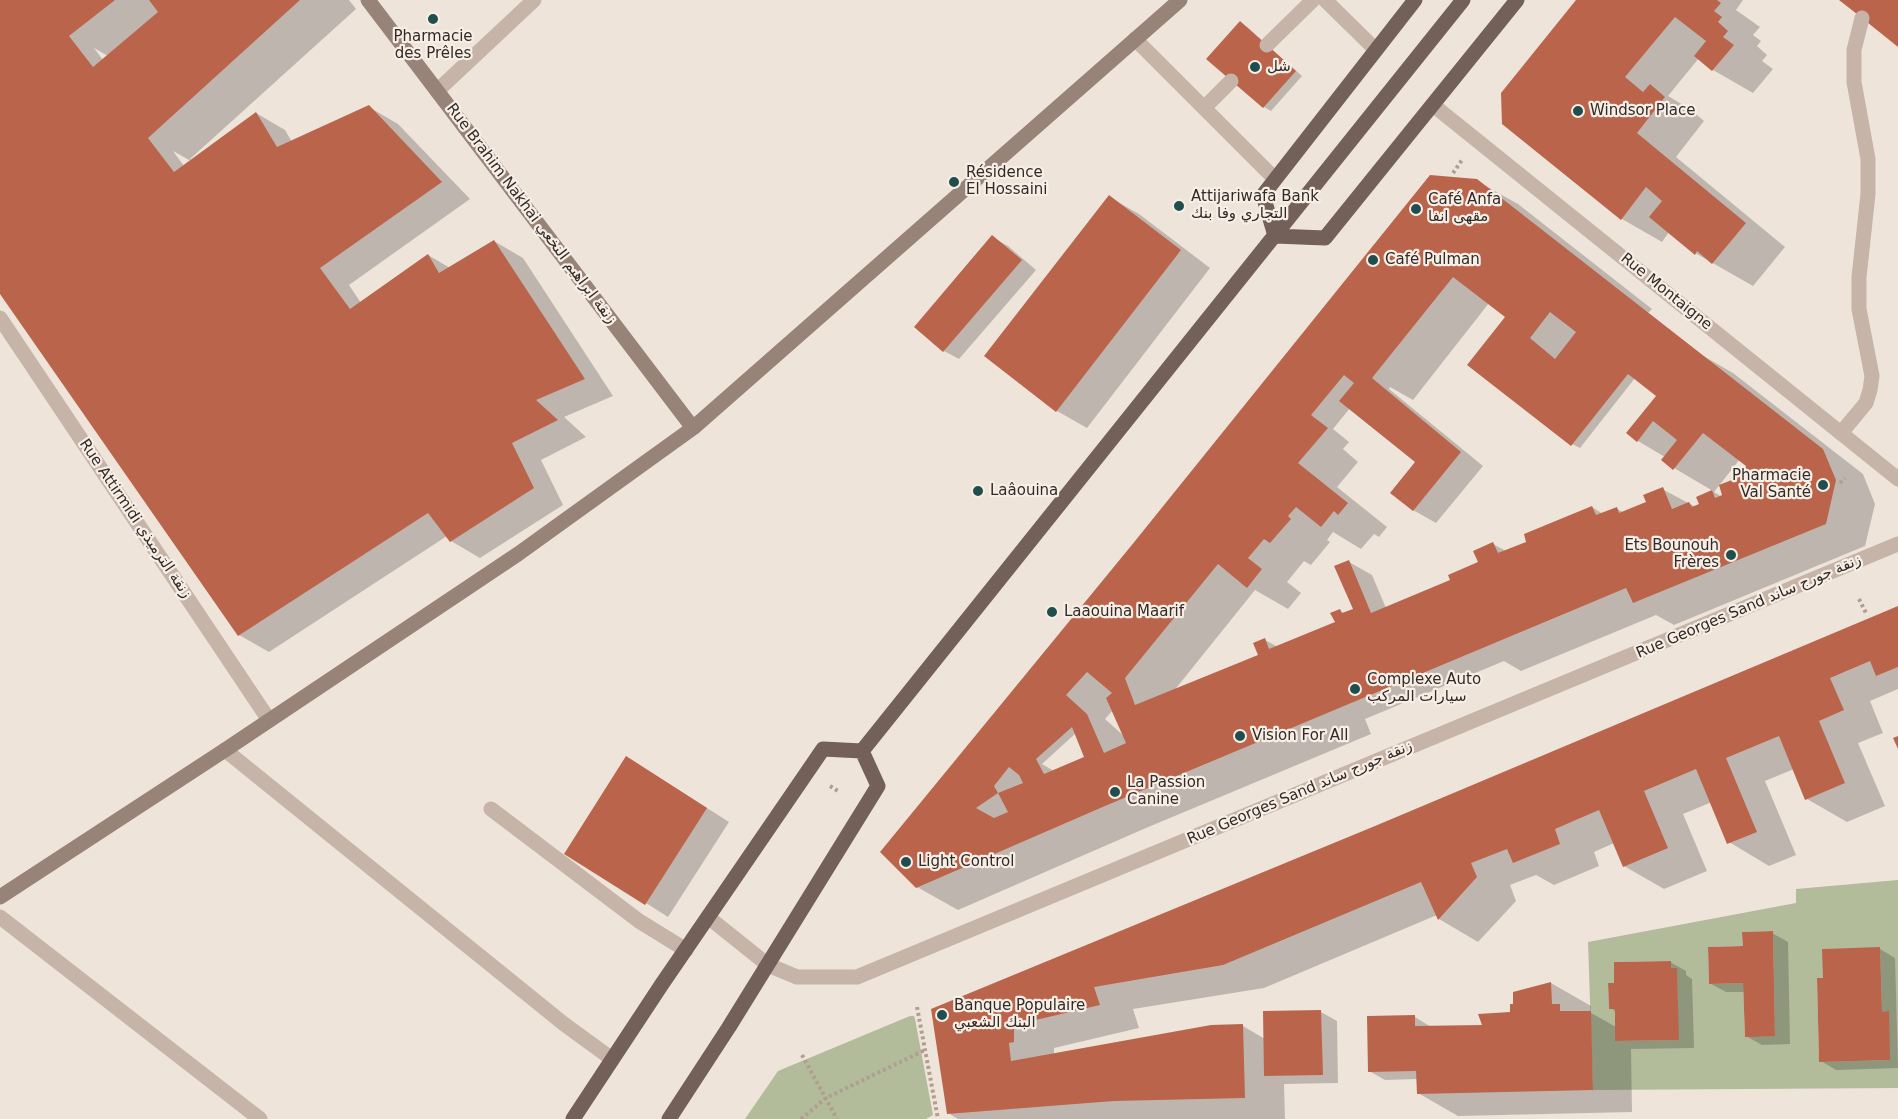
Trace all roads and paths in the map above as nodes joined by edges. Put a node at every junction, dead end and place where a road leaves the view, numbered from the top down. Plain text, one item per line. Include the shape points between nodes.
1 (368, 0) edge
2 (534, 0) edge
3 (1179, 0) edge
4 (1313, 0) edge
5 (1325, 0) edge
6 (1415, 0) edge
7 (1463, 0) edge
8 (1517, 0) edge
9 (1862, 18) dead end
10 (1135, 39) junction
11 (1267, 45) dead end
12 (1376, 50) junction
13 (1231, 81) dead end
14 (437, 91) junction
15 (1433, 105) junction
16 (1204, 108) junction
17 (1462, 160) dead end
18 (1453, 173) dead end
19 (1275, 179) junction
20 (1275, 236) junction
21 (0, 318) edge
22 (693, 428) junction
23 (1841, 433) junction
24 (1845, 478) dead end
25 (1898, 479) edge
26 (1840, 483) dead end
27 (1898, 544) edge
28 (1860, 599) dead end
29 (1866, 613) dead end
30 (269, 720) junction
31 (225, 750) junction
32 (862, 751) junction
33 (830, 786) dead end
34 (838, 791) dead end
35 (491, 809) dead end
36 (0, 897) edge
37 (0, 917) edge
38 (708, 917) junction
39 (686, 950) junction
40 (768, 965) junction
41 (917, 1007) dead end
42 (925, 1050) junction
43 (802, 1055) dead end
44 (612, 1059) junction
45 (826, 1098) junction
46 (260, 1119) edge
47 (573, 1119) edge
48 (669, 1119) edge
49 (801, 1119) edge
50 (837, 1119) edge
51 (938, 1119) edge

1 - 14 main road, Rue Brahim Nakhai زنقة ابراهيم النخعي
2 - 14 street
3 - 10 main road
4 - 11 street
5 - 12 street
6 - 12 main road
7 - 20 main road
8 - 15 main road
9 - 23 street via 1854,50 1854,82 1868,159 1868,194 1858,309 1872,376 1866,403
10 - 16 street
10 - 22 main road
12 - 19 main road
13 - 16 street
14 - 22 main road, Rue Brahim Nakhai زنقة ابراهيم النخعي
15 - 20 main road via 1325,238
15 - 23 street, Rue Montaigne
16 - 19 street
17 - 18 path
19 - 20 main road via 1263,195
20 - 32 main road
21 - 30 street, Rue Attirmidi زنقة الترميذي
22 - 30 main road via 519,554
23 - 25 street, Rue Montaigne
24 - 26 path
27 - 40 street, Rue Georges Sand زنقة جورج ساند via 857,977 797,976
28 - 29 path
30 - 31 main road
31 - 36 main road
31 - 44 street
32 - 38 main road via 824,749
32 - 40 main road via 878,786
33 - 34 path
35 - 39 street via 639,921
37 - 46 street
38 - 39 main road
38 - 40 street, Rue Georges Sand زنقة جورج ساند
39 - 44 main road
40 - 48 main road
41 - 42 path
42 - 45 path
42 - 51 path
43 - 45 path
44 - 47 main road
45 - 49 path
45 - 50 path

